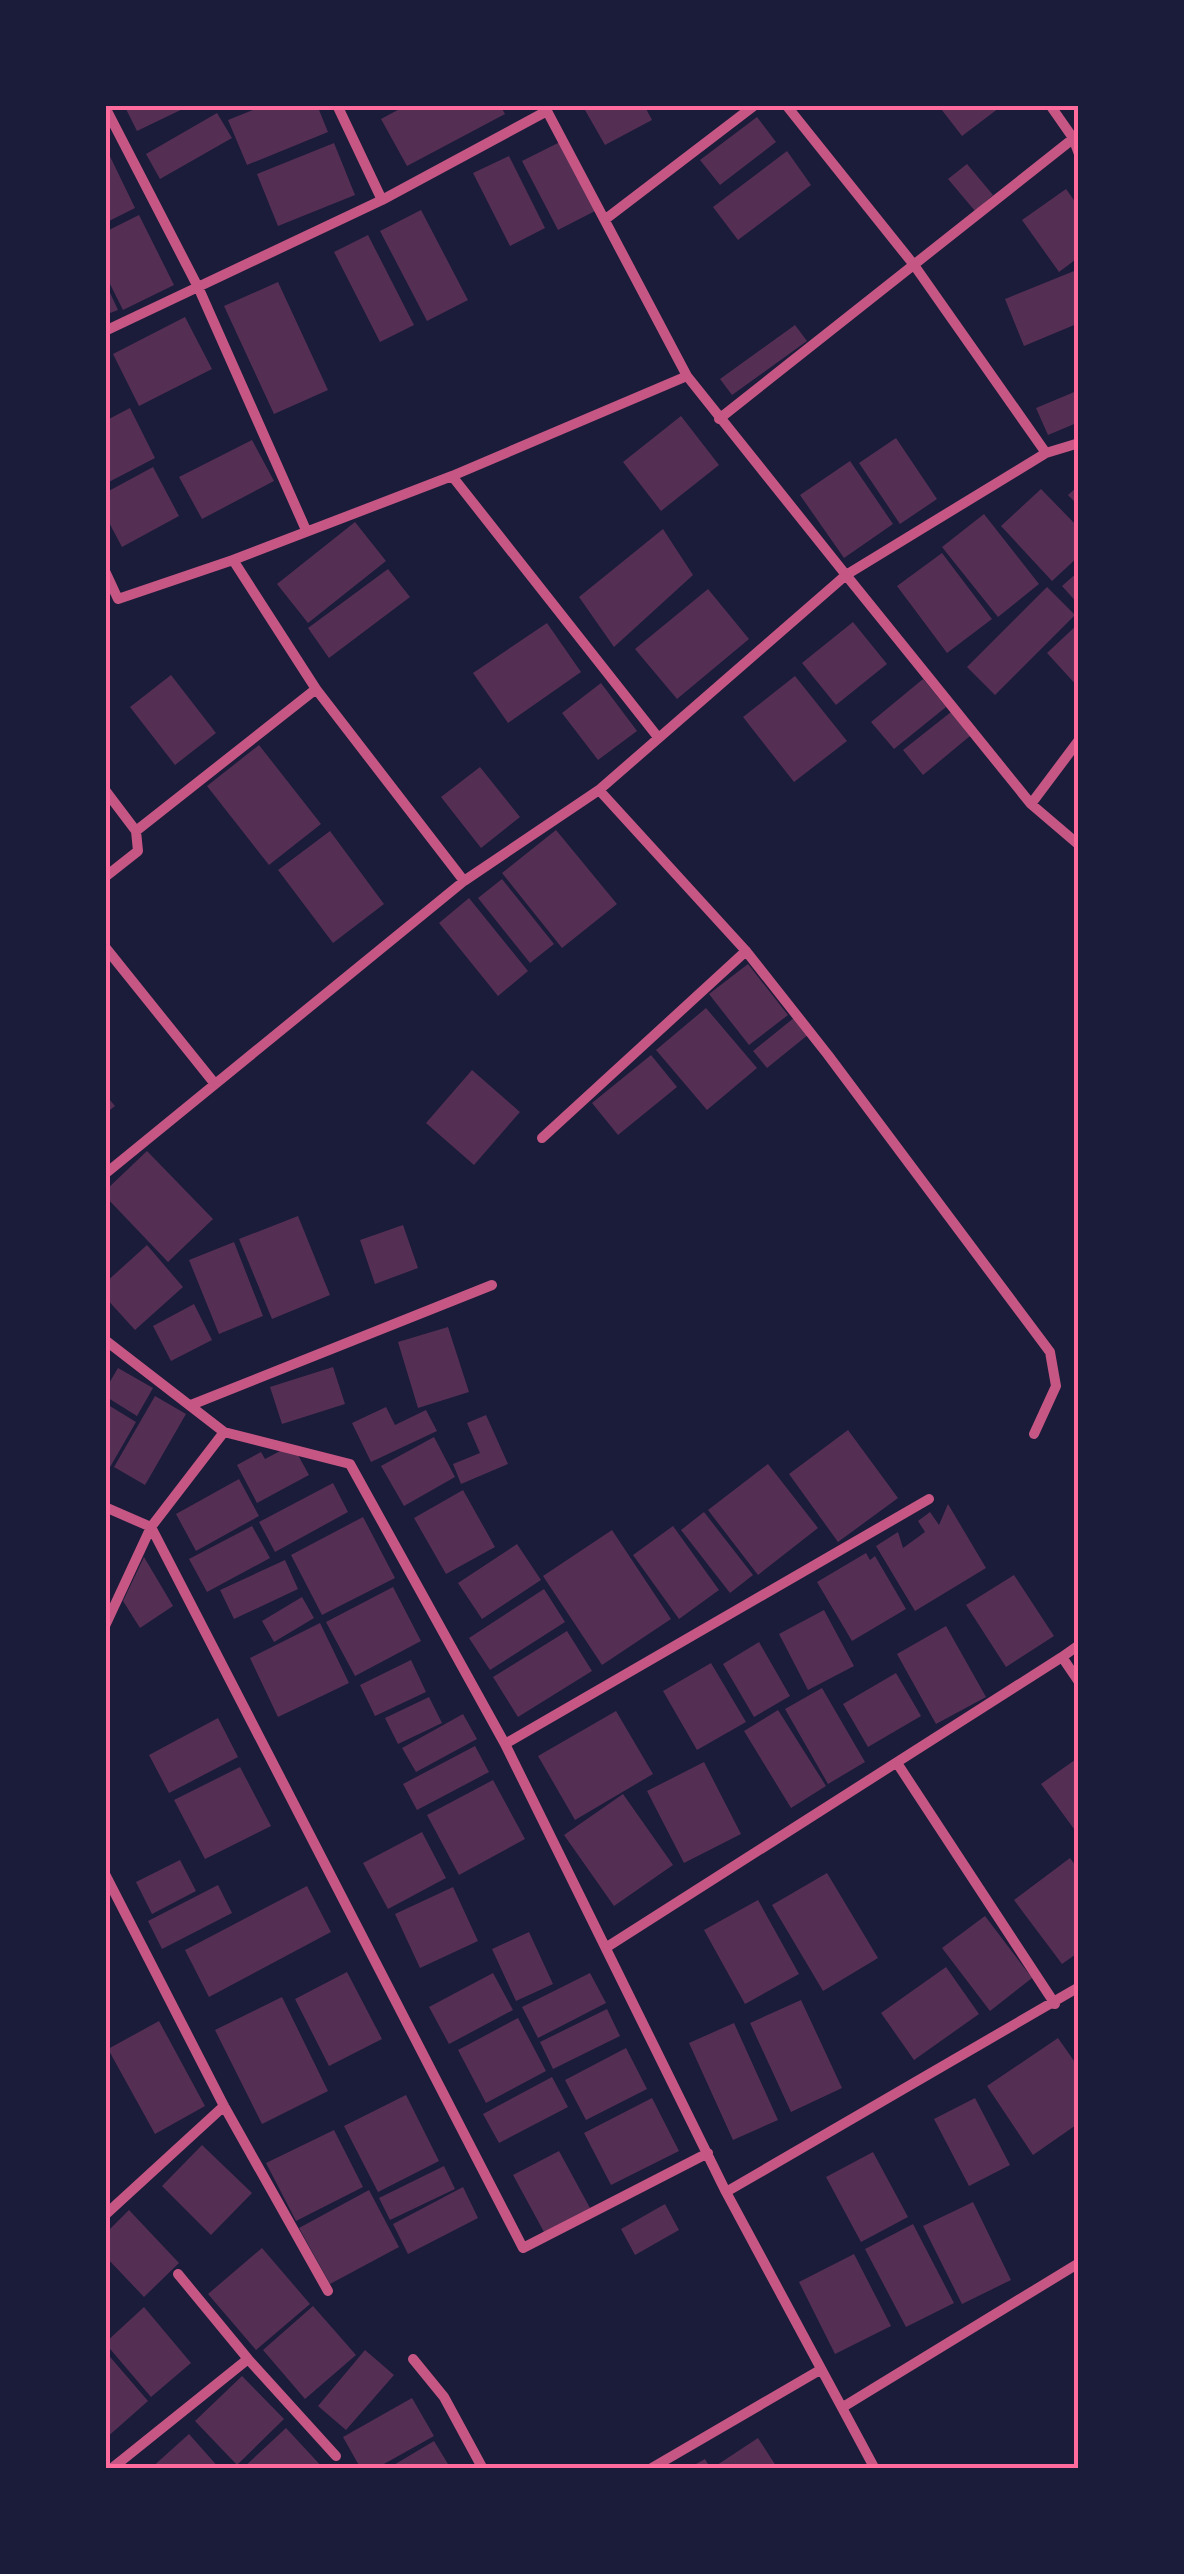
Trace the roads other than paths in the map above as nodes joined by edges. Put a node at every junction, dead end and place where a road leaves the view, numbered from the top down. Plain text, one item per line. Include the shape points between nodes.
1 (337, 105) edge
2 (755, 105) edge
3 (786, 105) edge
4 (1050, 105) edge
5 (105, 108) edge
6 (546, 108) edge
7 (1076, 136) edge
8 (1079, 154) edge
9 (382, 200) junction
10 (606, 218) junction
11 (914, 266) junction
12 (199, 289) junction
13 (105, 331) edge
14 (687, 376) junction
15 (719, 420) junction
16 (1079, 443) edge
17 (1046, 453) junction
18 (452, 476) junction
19 (306, 530) junction
20 (233, 560) junction
21 (105, 571) edge
22 (846, 575) junction
23 (316, 688) junction
24 (657, 736) junction
25 (1079, 740) edge
26 (105, 790) edge
27 (599, 790) junction
28 (1032, 804) junction
29 (136, 831) junction
30 (1079, 845) edge
31 (105, 876) edge
32 (464, 881) junction
33 (105, 947) edge
34 (746, 950) junction
35 (215, 1084) junction
36 (542, 1138) dead end
37 (105, 1174) edge
38 (492, 1285) dead end
39 (105, 1340) edge
40 (190, 1405) junction
41 (224, 1432) junction
42 (1034, 1434) dead end
43 (928, 1499) dead end
44 (105, 1507) edge
45 (151, 1527) junction
46 (105, 1626) edge
47 (1079, 1645) edge
48 (1062, 1657) junction
49 (1079, 1682) edge
50 (505, 1744) junction
51 (897, 1763) junction
52 (105, 1874) edge
53 (607, 1947) junction
54 (1079, 1987) edge
55 (1054, 2004) junction
56 (224, 2106) junction
57 (708, 2153) junction
58 (726, 2192) junction
59 (105, 2215) edge
60 (1079, 2263) edge
61 (178, 2274) dead end
62 (328, 2292) dead end
63 (248, 2359) junction
64 (413, 2359) dead end
65 (820, 2370) junction
66 (843, 2406) junction
67 (336, 2456) dead end
68 (108, 2468) edge
69 (484, 2469) edge
70 (650, 2469) edge
71 (875, 2469) edge

1 - 9 street
2 - 10 street
3 - 11 street
4 - 7 street
5 - 12 street
6 - 9 street
6 - 10 street
7 - 8 street
7 - 11 street
9 - 12 street
10 - 14 street
11 - 15 street
11 - 17 street
12 - 13 street
12 - 19 street
14 - 15 street
14 - 18 street
15 - 22 street
16 - 17 street
17 - 22 street
18 - 19 street
18 - 24 street
19 - 20 street
20 - 21 street via 118,599
20 - 23 street
22 - 24 street
22 - 28 street
23 - 29 street
23 - 32 street
24 - 27 street
25 - 28 street
26 - 29 street
27 - 32 street
27 - 34 street
28 - 30 street
29 - 31 street via 138,851
32 - 35 street
33 - 35 street
34 - 36 street
34 - 42 street via 1050,1352 1056,1386
35 - 37 street
38 - 40 street
39 - 40 street
40 - 41 street
41 - 45 street
41 - 50 street via 350,1464
43 - 50 street
44 - 45 street
45 - 46 street
45 - 57 street via 523,2248
47 - 48 street
48 - 49 street
48 - 51 street
50 - 53 street
51 - 53 street
51 - 55 street
52 - 56 street
53 - 57 street
54 - 55 street
55 - 58 street
56 - 59 street
56 - 62 street
57 - 58 street
58 - 65 street
60 - 66 street
61 - 63 street
63 - 67 street
63 - 68 street
64 - 69 street via 444,2397
65 - 66 street
65 - 70 street
66 - 71 street

